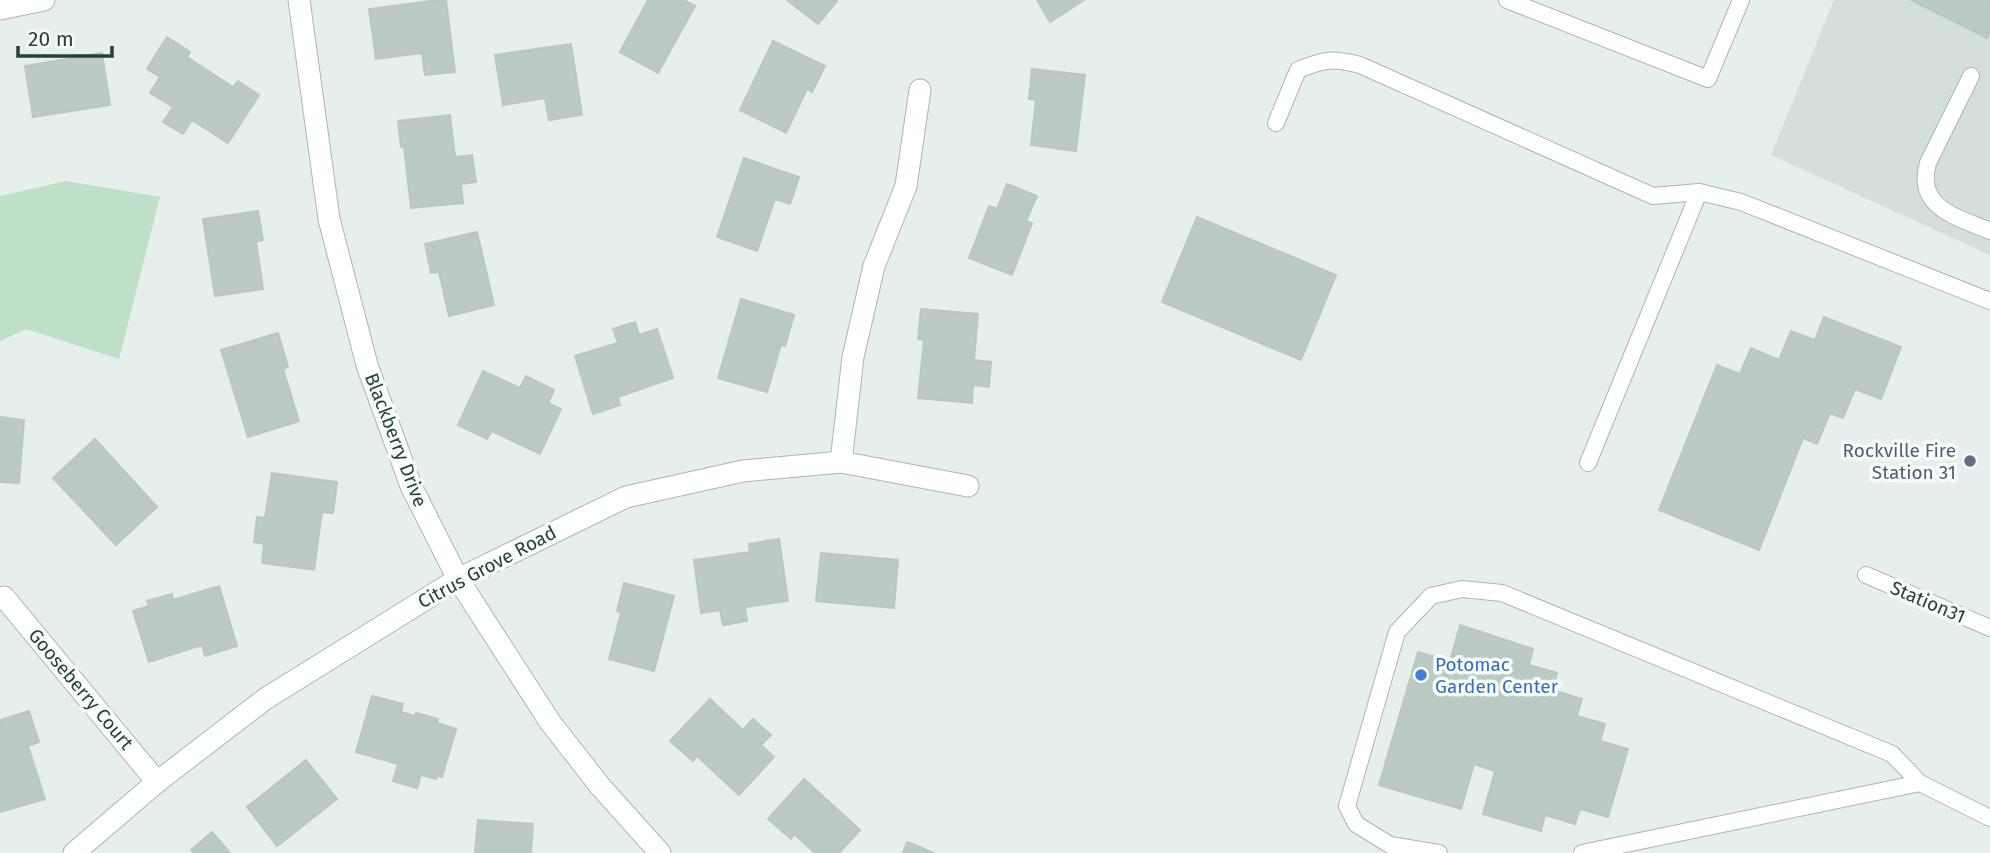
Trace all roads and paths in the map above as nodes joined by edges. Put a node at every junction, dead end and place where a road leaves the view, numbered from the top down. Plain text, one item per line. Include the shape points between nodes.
1 (44, 0) edge
2 (299, 0) edge
3 (1507, 0) edge
4 (1741, 0) edge
5 (0, 9) edge
6 (1971, 76) dead end
7 (920, 90) dead end
8 (1276, 123) dead end
9 (1699, 192) junction
10 (1990, 231) edge
11 (1990, 301) edge
12 (841, 462) junction
13 (1588, 463) dead end
14 (968, 486) dead end
15 (1866, 575) dead end
16 (458, 579) junction
17 (4, 597) dead end
18 (1990, 628) edge
19 (157, 782) junction
20 (1920, 783) junction
21 (1990, 818) edge
22 (74, 853) edge
23 (660, 853) edge
24 (1439, 853) edge
25 (1582, 853) edge

1 - 5 street
2 - 16 street, Blackberry Drive via 329,219 367,365 411,486
3 - 4 lane via 1708,79
6 - 10 lane via 1925,178 1936,205
7 - 12 street via 906,186 874,266 853,356
8 - 9 lane via 1298,70 1337,59 1360,65 1653,196
9 - 11 lane via 1783,217
9 - 13 lane
12 - 14 street, Citrus Grove Road
12 - 16 street, Citrus Grove Road via 743,471 626,497
15 - 18 lane, Station31
16 - 19 street, Citrus Grove Road via 265,699
16 - 23 street, Blackberry Drive via 550,722
17 - 19 street, Gooseberry Court
19 - 22 street, Citrus Grove Road
20 - 21 lane
20 - 24 lane via 1892,754 1502,593 1462,589 1432,596 1397,632 1347,806 1356,824 1390,845
20 - 25 lane

